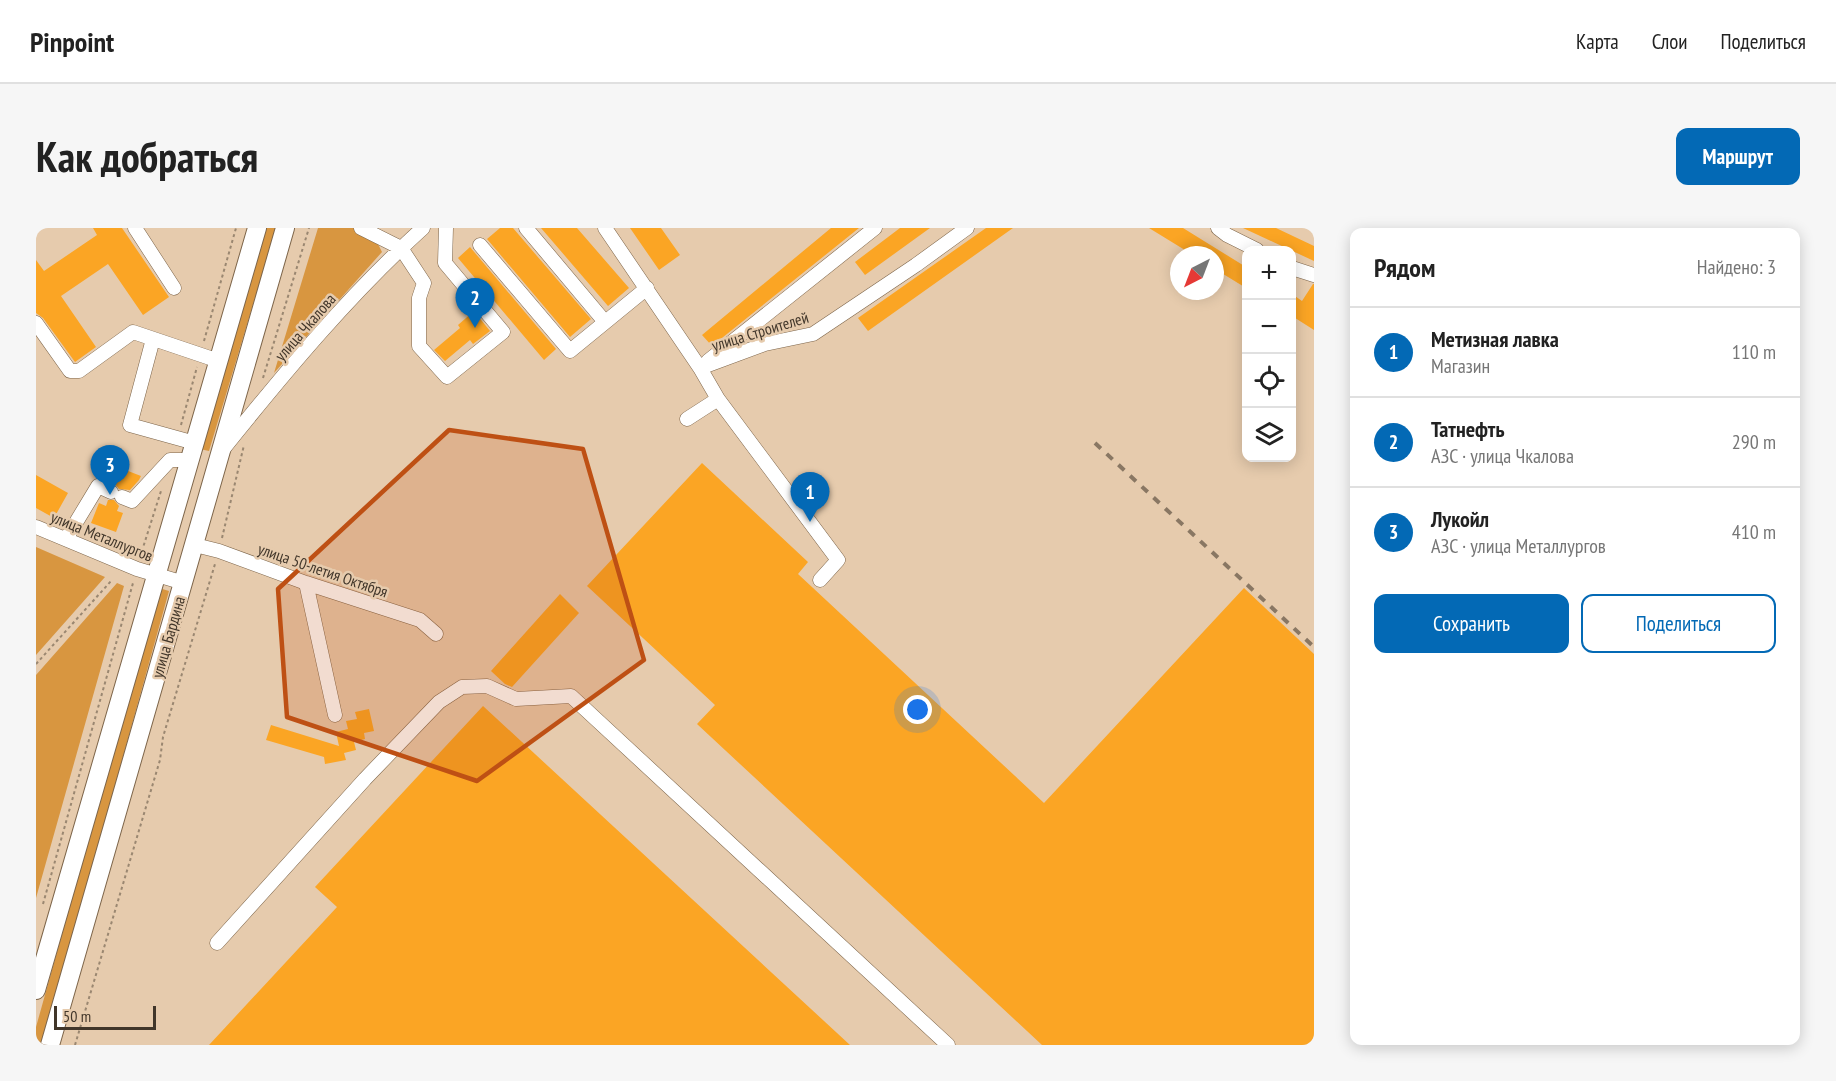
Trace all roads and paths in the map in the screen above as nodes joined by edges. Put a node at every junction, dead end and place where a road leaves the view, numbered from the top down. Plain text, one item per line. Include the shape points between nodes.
1 (135, 228) edge
2 (257, 228) edge
3 (285, 228) edge
4 (361, 228) edge
5 (423, 228) edge
6 (446, 228) edge
7 (526, 228) edge
8 (606, 228) edge
9 (875, 228) edge
10 (968, 228) edge
11 (1218, 228) edge
12 (480, 245) dead end
13 (1249, 246) edge
14 (401, 248) junction
15 (1296, 269) edge
16 (1314, 275) edge
17 (174, 288) dead end
18 (647, 288) junction
19 (605, 322) junction
20 (36, 323) edge
21 (153, 339) junction
22 (219, 361) junction
23 (700, 368) junction
24 (718, 399) junction
25 (687, 419) dead end
26 (193, 452) junction
27 (219, 454) junction
28 (36, 527) edge
29 (66, 539) junction
30 (195, 545) junction
31 (219, 551) junction
32 (156, 575) junction
33 (112, 580) dead end
34 (820, 580) dead end
35 (184, 583) junction
36 (306, 584) junction
37 (436, 634) dead end
38 (36, 664) edge
39 (335, 715) dead end
40 (51, 937) junction
41 (217, 943) dead end
42 (79, 945) junction
43 (36, 990) edge
44 (50, 1045) edge
45 (75, 1045) edge
46 (948, 1045) edge

1 - 17 street
2 - 22 main road, улица Бардина
3 - 27 main road, улица Бардина
4 - 14 street
5 - 14 street, улица Чкалова
6 - 14 street via 445,263 503,332 447,377 419,346 418,298 424,283
7 - 19 street
8 - 18 street, улица Строителей
9 - 23 street
10 - 23 street, улица Строителей via 813,334 765,344
11 - 13 street
12 - 19 street via 570,351
14 - 27 street, улица Чкалова via 331,321
15 - 16 street
18 - 19 street
18 - 23 street, улица Строителей
20 - 21 street via 70,371 79,370 133,332
21 - 22 street
21 - 26 street via 130,425
22 - 26 main road, улица Бардина
23 - 24 street
24 - 25 street
24 - 34 street via 838,560
26 - 29 street via 170,460 132,501 98,486
26 - 32 main road, улица Бардина
27 - 30 main road, улица Бардина
28 - 29 street, улица Металлургов
29 - 32 street, улица Металлургов
30 - 31 street, улица 50-летия Октября
30 - 35 main road, улица Бардина
31 - 36 street, улица 50-летия Октября
31 - 45 path
32 - 35 street, улица Металлургов
32 - 40 main road, улица Бардина
33 - 38 path
35 - 42 main road, улица Бардина
36 - 37 street, улица 50-летия Октября via 420,620
36 - 39 street
40 - 42 main road
40 - 43 main road, улица Бардина
41 - 46 street via 439,702 462,687 487,686 516,699 571,696
42 - 44 main road, улица Бардина

